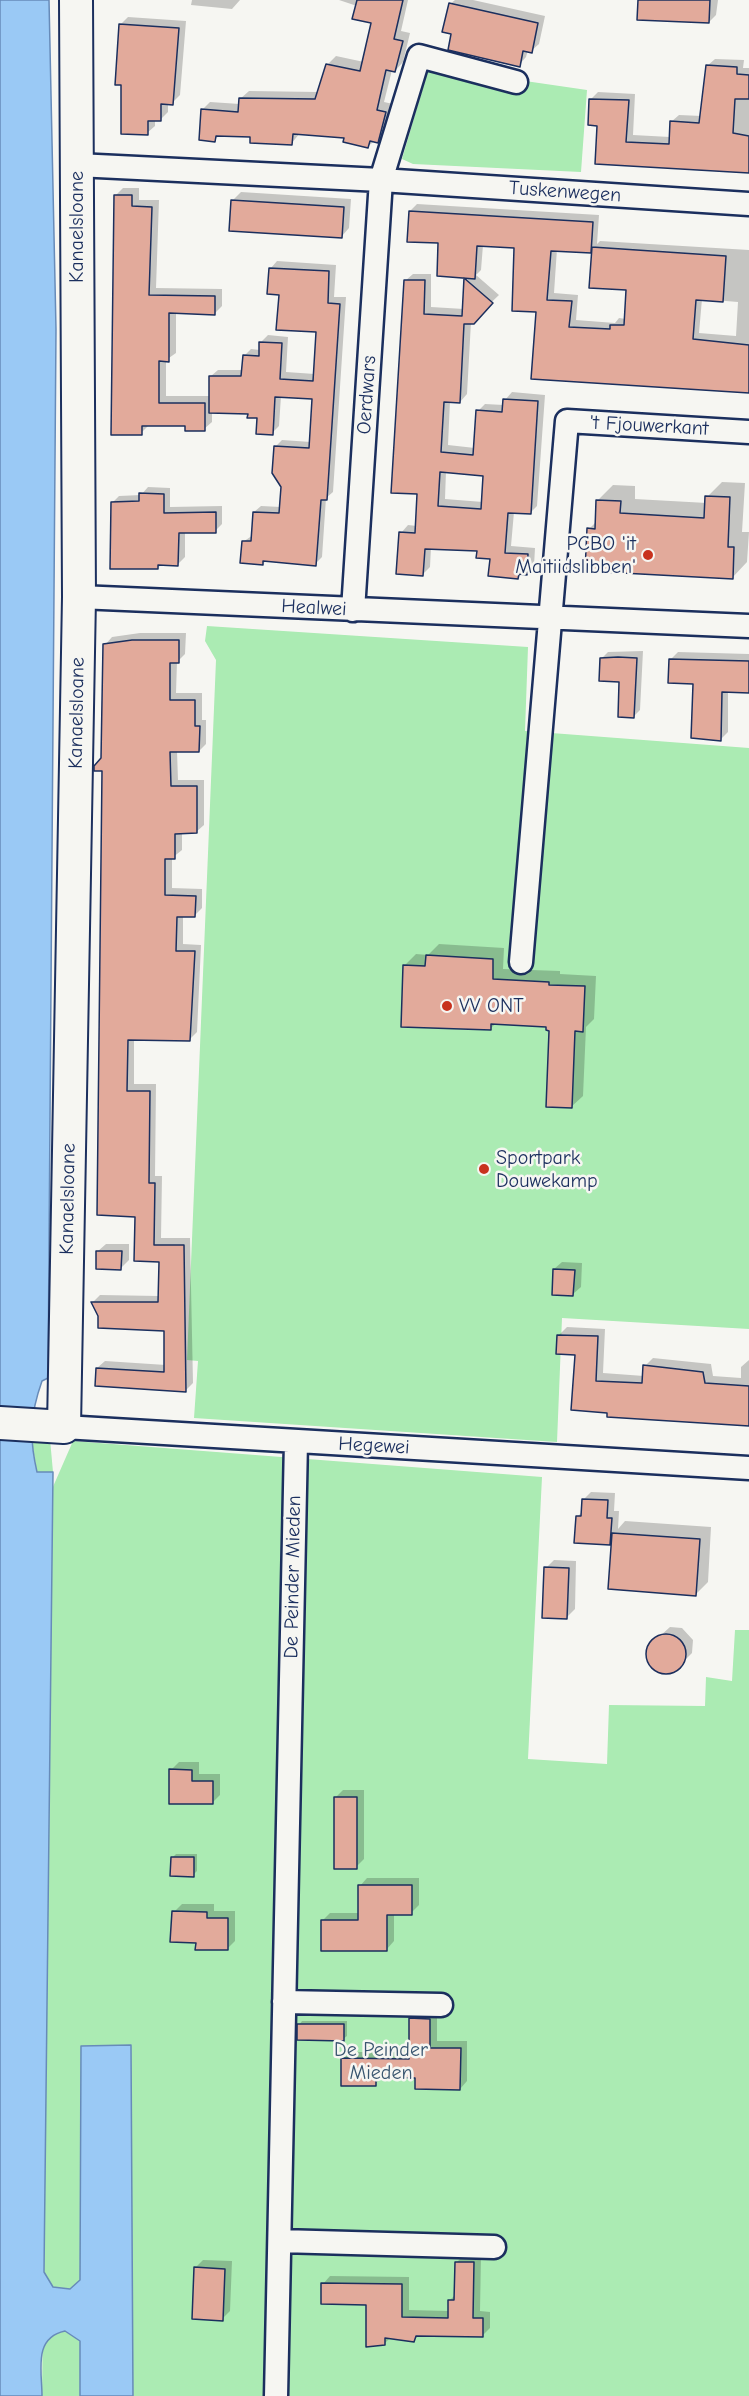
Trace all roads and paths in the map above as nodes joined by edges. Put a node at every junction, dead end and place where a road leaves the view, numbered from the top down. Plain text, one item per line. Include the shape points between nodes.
1 (76, 0) edge
2 (516, 82) dead end
3 (77, 165) junction
4 (381, 180) junction
5 (749, 204) edge
6 (749, 432) edge
7 (79, 597) junction
8 (353, 610) junction
9 (550, 618) junction
10 (749, 626) edge
11 (521, 962) dead end
12 (0, 1424) edge
13 (57, 1427) junction
14 (296, 1441) junction
15 (749, 1468) edge
16 (284, 2002) junction
17 (441, 2005) dead end
18 (280, 2241) junction
19 (494, 2247) dead end
20 (276, 2396) edge

1 - 3 street, Kanaelsloane
2 - 4 street via 419,56
3 - 4 street, Tuskenwegen
3 - 7 street, Kanaelsloane
4 - 5 street, Tuskenwegen
4 - 8 street, Oerdwars
6 - 9 street, 't Fjouwerkant via 567,421
7 - 8 street, Healwei
7 - 13 street, Kanaelsloane
8 - 9 street, Healwei
9 - 10 street, Healwei
9 - 11 street
12 - 13 street, Hegewei
13 - 14 street, Hegewei
14 - 15 street, Hegewei
14 - 16 street, De Peinder Mieden
16 - 17 street
16 - 18 street, De Peinder Mieden
18 - 19 street
18 - 20 street, De Peinder Mieden

